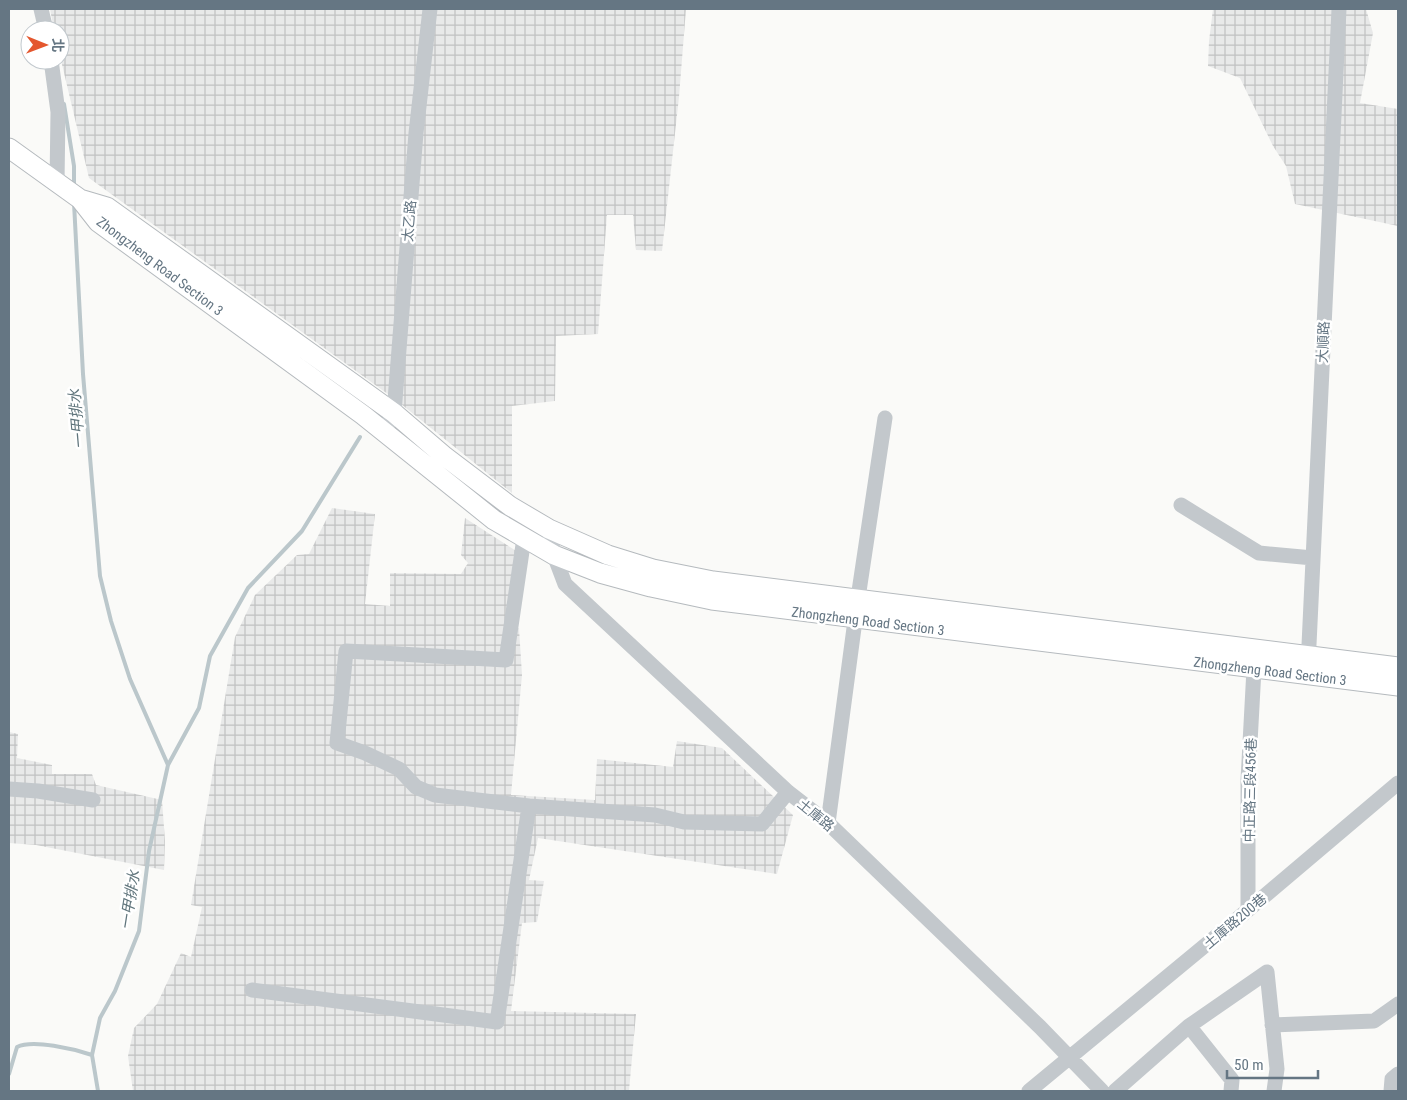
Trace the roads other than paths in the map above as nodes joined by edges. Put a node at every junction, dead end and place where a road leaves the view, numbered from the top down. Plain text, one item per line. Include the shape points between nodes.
1 (430, 9) edge
2 (1339, 9) edge
3 (52, 70) edge
4 (9, 148) edge
5 (57, 183) junction
6 (80, 199) junction
7 (394, 413) junction
8 (884, 418) dead end
9 (384, 431) junction
10 (1182, 505) dead end
11 (549, 529) junction
12 (524, 538) junction
13 (554, 555) junction
14 (1313, 558) junction
15 (858, 598) junction
16 (855, 619) junction
17 (1308, 666) junction
18 (1398, 668) edge
19 (1254, 669) junction
20 (1398, 686) edge
21 (1398, 783) edge
22 (9, 788) edge
23 (788, 792) junction
24 (93, 800) dead end
25 (529, 806) junction
26 (828, 823) junction
27 (1248, 910) junction
28 (252, 990) dead end
29 (1398, 1004) edge
30 (1272, 1025) junction
31 (1189, 1026) junction
32 (1070, 1058) junction
33 (1398, 1074) edge
34 (1097, 1090) edge
35 (1029, 1091) edge
36 (1115, 1091) edge
37 (1231, 1091) edge
38 (1274, 1091) edge
39 (1392, 1091) edge

1 - 7 street, 太乙路 via 416,133
2 - 14 street, 大順路
3 - 5 street via 58,112
4 - 5 main road
5 - 6 main road
6 - 7 main road, Zhongzheng Road Section 3 via 107,208
6 - 9 main road, Zhongzheng Road Section 3 via 98,222
7 - 9 street, 太乙路
7 - 11 main road, Zhongzheng Road Section 3 via 510,506
8 - 15 street
9 - 12 main road, Zhongzheng Road Section 3 via 494,520
10 - 14 street via 1259,553
11 - 13 street, 土庫路
11 - 15 main road, Zhongzheng Road Section 3 via 608,555 652,569 713,581
12 - 13 main road, Zhongzheng Road Section 3
12 - 25 street via 506,660 346,651 337,743 399,769 416,787 435,795
13 - 16 main road, Zhongzheng Road Section 3 via 600,573 686,595
13 - 23 street, 土庫路 via 565,584
14 - 17 street, 大順路
15 - 16 street
15 - 17 main road, Zhongzheng Road Section 3
16 - 19 main road, Zhongzheng Road Section 3
16 - 26 street
17 - 18 main road, Zhongzheng Road Section 3
17 - 19 main road, Zhongzheng Road Section 3
17 - 20 main road, Zhongzheng Road Section 3
19 - 27 street, 中正路三段456巷 via 1248,780
21 - 27 street, 土庫路200巷
22 - 24 street
23 - 25 street via 762,824 684,822 655,815
23 - 26 street, 土庫路
25 - 28 street via 497,1022
26 - 32 street, 土庫路
27 - 32 street, 土庫路200巷
29 - 30 street via 1374,1021
30 - 31 street via 1267,972
30 - 38 street via 1277,1069
31 - 36 street
31 - 37 street via 1232,1080
32 - 34 street, 土庫路
32 - 35 street, 土庫路200巷
33 - 39 street via 1392,1079

